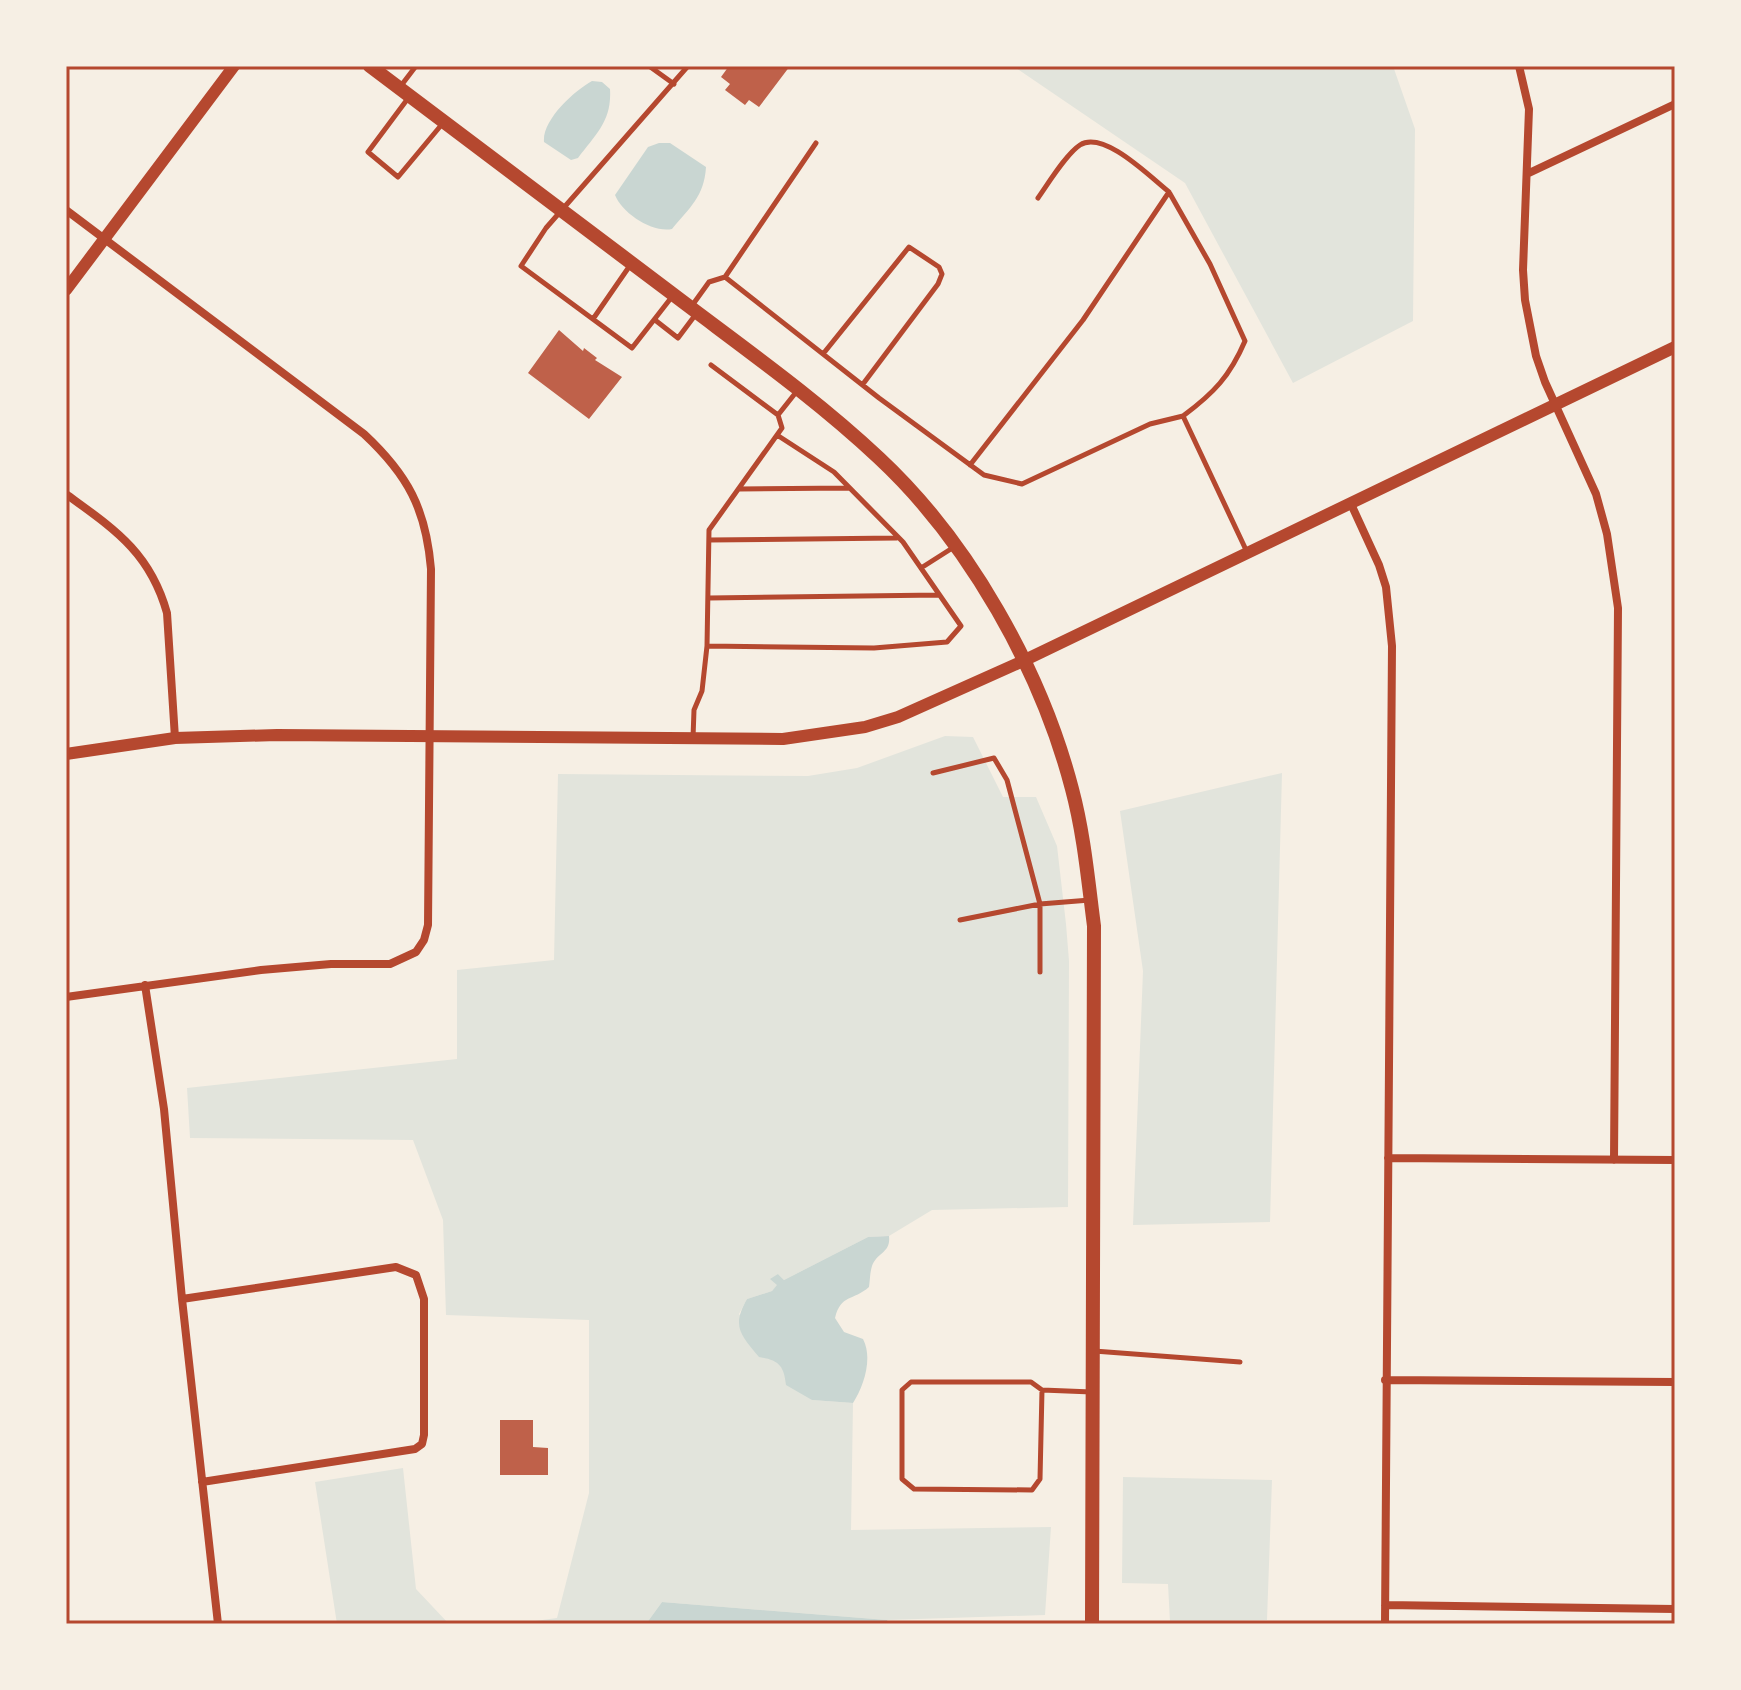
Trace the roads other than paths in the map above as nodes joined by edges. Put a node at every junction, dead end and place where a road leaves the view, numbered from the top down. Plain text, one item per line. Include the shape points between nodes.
1 (234, 66) edge
2 (370, 66) edge
3 (416, 66) edge
4 (649, 66) edge
5 (688, 66) edge
6 (1519, 66) edge
7 (674, 84) junction
8 (404, 92) junction
9 (1675, 104) edge
10 (445, 122) junction
11 (816, 143) dead end
12 (1529, 173) junction
13 (1169, 192) junction
14 (1038, 198) dead end
15 (66, 210) edge
16 (562, 211) junction
17 (104, 239) junction
18 (632, 264) junction
19 (725, 277) junction
20 (66, 290) edge
21 (673, 295) junction
22 (694, 310) junction
23 (593, 319) junction
24 (655, 320) junction
25 (1675, 347) edge
26 (823, 354) junction
27 (711, 365) dead end
28 (863, 384) junction
29 (798, 390) junction
30 (1555, 405) junction
31 (778, 415) junction
32 (1183, 416) junction
33 (777, 435) junction
34 (970, 465) junction
35 (850, 488) junction
36 (739, 489) junction
37 (66, 494) edge
38 (1351, 504) junction
39 (898, 538) junction
40 (709, 540) junction
41 (955, 546) junction
42 (1247, 553) junction
43 (921, 568) junction
44 (940, 595) junction
45 (708, 598) junction
46 (707, 646) junction
47 (1023, 661) junction
48 (429, 737) junction
49 (175, 738) junction
50 (693, 739) junction
51 (66, 754) edge
52 (933, 773) dead end
53 (1091, 900) junction
54 (1040, 904) junction
55 (960, 920) dead end
56 (1040, 972) dead end
57 (145, 985) junction
58 (66, 997) edge
59 (1388, 1158) junction
60 (1614, 1160) junction
61 (1675, 1160) edge
62 (182, 1299) junction
63 (1093, 1351) junction
64 (1240, 1362) dead end
65 (1385, 1380) junction
66 (1675, 1382) edge
67 (1042, 1390) junction
68 (1093, 1392) junction
69 (202, 1482) junction
70 (1385, 1605) junction
71 (1675, 1609) edge
72 (218, 1624) edge
73 (1092, 1624) edge
74 (1385, 1624) edge

1 - 17 street
2 - 8 main road
3 - 8 lane
4 - 7 lane
5 - 7 lane
6 - 12 street via 1529,109
7 - 16 lane
8 - 10 main road
8 - 10 lane via 368,152 398,177
9 - 12 street
10 - 16 main road
11 - 19 lane
12 - 30 street via 1525,300 1536,356
13 - 14 lane via 1107,143 1091,140 1078,146
13 - 32 lane via 1245,341 1233,369
13 - 34 lane via 1083,320
15 - 17 street
16 - 18 main road
16 - 23 lane via 521,266
17 - 20 street
17 - 48 street via 364,434 399,471 422,514 428,539
18 - 21 main road
18 - 23 lane
19 - 22 lane via 709,282
19 - 26 lane
21 - 22 main road
21 - 24 lane
22 - 24 lane via 678,338
22 - 29 main road
23 - 24 lane via 632,348
25 - 30 street
26 - 28 lane
26 - 28 lane via 909,247 939,267 938,284
27 - 31 lane
28 - 34 lane
29 - 31 lane
29 - 41 main road via 881,460
30 - 38 street
30 - 60 street via 1596,494 1618,608
31 - 33 lane via 782,428
32 - 34 lane via 1150,424 1022,484 984,475
32 - 42 lane
33 - 35 lane
33 - 36 lane
35 - 36 lane
35 - 39 lane
36 - 40 lane via 709,530
37 - 49 street via 121,535 157,583 167,613
38 - 42 street
38 - 59 street via 1382,576 1392,646
39 - 40 lane
39 - 43 lane
40 - 45 lane
41 - 43 lane
41 - 47 main road via 991,599
42 - 47 street
43 - 44 lane
44 - 45 lane
44 - 46 lane via 961,626 947,642 874,648
45 - 46 lane
46 - 50 lane
47 - 50 street via 865,727 783,739
47 - 53 main road via 1072,788
48 - 49 street
48 - 50 street
48 - 57 street via 428,925 416,952 390,964 331,964
49 - 51 street
52 - 54 lane via 994,758 1007,780
53 - 54 lane
53 - 63 main road
54 - 55 lane
54 - 56 lane
57 - 58 street
57 - 62 street via 164,1109
59 - 60 street
59 - 65 street
60 - 61 street
62 - 69 street
62 - 69 street via 396,1267 416,1275 424,1299 422,1444
63 - 64 lane
63 - 68 main road
65 - 66 street
65 - 70 street
67 - 67 lane via 1031,1382 911,1382 902,1390 902,1479 914,1489 1032,1490 1040,1479
67 - 68 lane
68 - 73 main road
69 - 72 street
70 - 71 street
70 - 74 street

